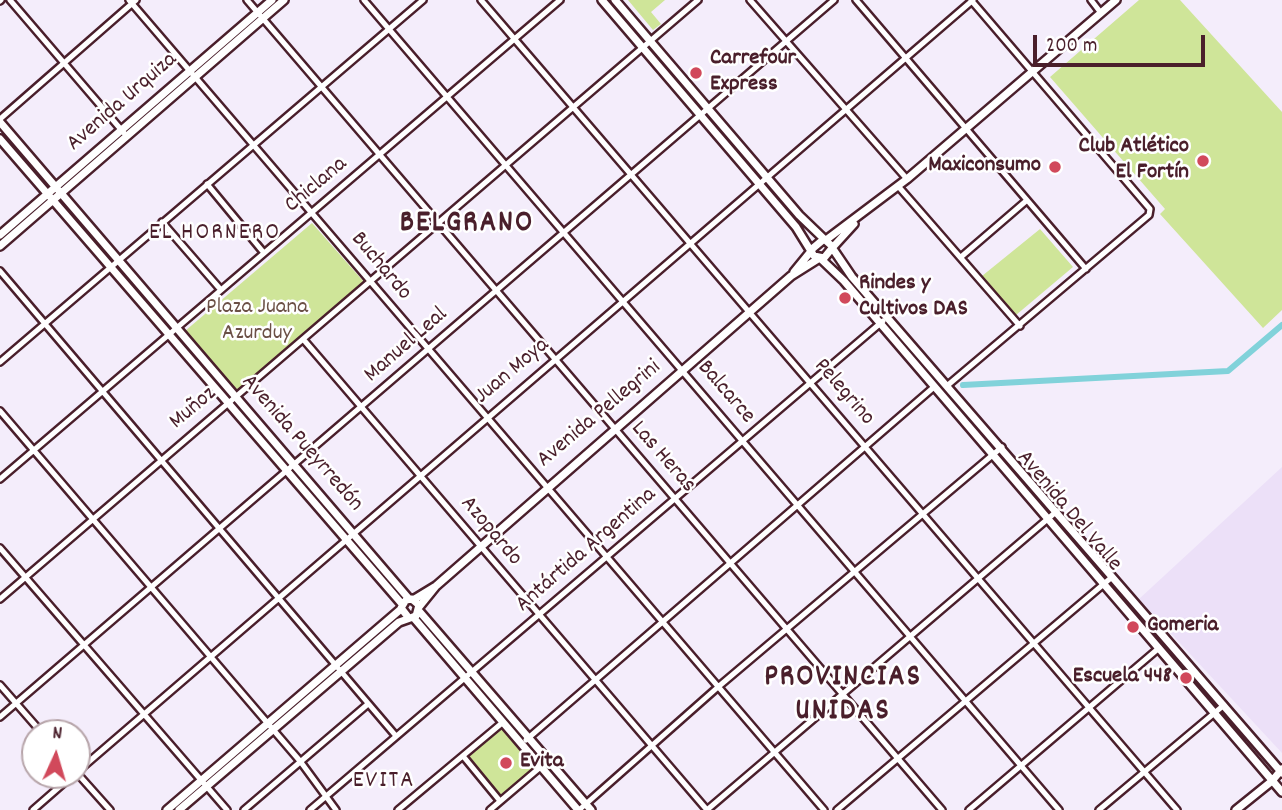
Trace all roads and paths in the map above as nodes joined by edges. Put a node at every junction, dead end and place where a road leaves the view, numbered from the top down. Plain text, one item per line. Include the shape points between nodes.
1 (10, 0) edge
2 (247, 0) edge
3 (272, 0) edge
4 (284, 0) edge
5 (364, 0) edge
6 (423, 0) edge
7 (481, 0) edge
8 (560, 0) edge
9 (602, 0) edge
10 (615, 0) edge
11 (698, 0) edge
12 (750, 0) edge
13 (834, 0) edge
14 (856, 0) edge
15 (972, 0) edge
16 (1091, 0) edge
17 (1116, 0) edge
18 (132, 1) edge
19 (1101, 13) junction
20 (260, 15) junction
21 (389, 29) junction
22 (515, 39) junction
23 (785, 39) junction
24 (650, 41) junction
25 (641, 46) junction
26 (905, 58) junction
27 (64, 62) junction
28 (1034, 71) junction
29 (193, 73) junction
30 (323, 87) junction
31 (448, 97) junction
32 (575, 106) junction
33 (706, 107) junction
34 (846, 110) junction
35 (702, 116) junction
36 (0, 121) edge
37 (966, 129) junction
38 (123, 132) junction
39 (0, 139) edge
40 (254, 145) junction
41 (381, 155) junction
42 (507, 164) junction
43 (633, 175) junction
44 (767, 176) junction
45 (907, 179) junction
46 (759, 183) junction
47 (206, 184) junction
48 (898, 186) junction
49 (59, 190) junction
50 (50, 198) junction
51 (1026, 201) junction
52 (313, 214) junction
53 (859, 218) junction
54 (162, 222) junction
55 (438, 223) junction
56 (564, 233) junction
57 (0, 235) edge
58 (825, 239) junction
59 (691, 242) junction
60 (0, 246) edge
61 (833, 248) junction
62 (812, 250) junction
63 (264, 253) junction
64 (961, 257) junction
65 (820, 259) junction
66 (119, 260) junction
67 (110, 268) junction
68 (1086, 269) junction
69 (0, 271) edge
70 (791, 276) junction
71 (369, 282) junction
72 (221, 290) junction
73 (496, 292) junction
74 (623, 300) junction
75 (750, 313) junction
76 (887, 318) junction
77 (45, 323) junction
78 (879, 324) junction
79 (1020, 326) junction
80 (172, 332) junction
81 (303, 339) junction
82 (428, 350) junction
83 (555, 360) junction
84 (0, 362) edge
85 (683, 371) junction
86 (811, 383) junction
87 (948, 385) junction
88 (934, 387) junction
89 (102, 392) junction
90 (236, 397) junction
91 (228, 403) junction
92 (362, 409) junction
93 (0, 411) edge
94 (486, 418) junction
95 (614, 430) junction
96 (743, 441) junction
97 (1002, 447) junction
98 (867, 448) junction
99 (34, 451) junction
100 (993, 453) junction
101 (160, 460) junction
102 (294, 465) junction
103 (286, 473) junction
104 (420, 475) junction
105 (0, 479) edge
106 (545, 487) junction
107 (675, 499) junction
108 (799, 506) junction
109 (1056, 511) junction
110 (922, 512) junction
111 (1048, 518) junction
112 (91, 520) junction
113 (220, 528) junction
114 (350, 537) junction
115 (480, 547) junction
116 (0, 548) edge
117 (607, 556) junction
118 (731, 564) junction
119 (855, 571) junction
120 (25, 577) junction
121 (978, 577) junction
122 (1112, 577) junction
123 (1104, 584) junction
124 (436, 586) junction
125 (151, 589) junction
126 (277, 598) junction
127 (0, 599) edge
128 (406, 603) junction
129 (415, 613) junction
130 (540, 616) junction
131 (664, 623) junction
132 (787, 628) junction
133 (911, 636) junction
134 (1033, 643) junction
135 (84, 646) junction
136 (1159, 648) junction
137 (208, 656) junction
138 (338, 668) junction
139 (468, 677) junction
140 (595, 680) junction
141 (0, 685) edge
142 (718, 687) junction
143 (844, 694) junction
144 (967, 700) junction
145 (16, 704) junction
146 (368, 704) junction
147 (1224, 705) junction
148 (1089, 708) junction
149 (1216, 713) junction
150 (144, 714) junction
151 (0, 717) edge
152 (29, 719) edge
153 (502, 723) junction
154 (270, 727) junction
155 (396, 736) junction
156 (524, 742) junction
157 (650, 746) junction
158 (774, 752) junction
159 (463, 757) junction
160 (898, 758) junction
161 (91, 760) edge
162 (300, 761) junction
163 (543, 765) junction
164 (1022, 766) junction
165 (1144, 771) junction
166 (1281, 771) edge
167 (1272, 781) junction
168 (204, 783) junction
169 (57, 789) edge
170 (91, 789) edge
171 (1282, 792) edge
172 (326, 796) junction
173 (500, 801) junction
174 (585, 803) junction
175 (33, 810) edge
176 (110, 810) edge
177 (167, 810) edge
178 (179, 810) edge
179 (227, 810) edge
180 (243, 810) edge
181 (310, 810) edge
182 (336, 810) edge
183 (398, 810) edge
184 (490, 810) edge
185 (579, 810) edge
186 (591, 810) edge
187 (707, 810) edge
188 (824, 810) edge
189 (837, 810) edge
190 (943, 810) edge
191 (969, 810) edge
192 (1059, 810) edge
193 (1099, 810) edge
194 (1177, 810) edge
195 (1236, 810) edge

1 - 27 street
2 - 20 street, Las Heras
3 - 20 main road, Avenida Urquiza
4 - 20 main road
5 - 21 street, Balcarce
6 - 21 street
7 - 22 street, Pelegrino
8 - 22 street, Chiclana
9 - 25 main road
10 - 24 main road
11 - 24 street, Muñoz
12 - 23 street
13 - 23 street, Manuel Leal
14 - 26 street
15 - 26 street, Juan Moya
15 - 28 street
16 - 19 street
17 - 19 main road
18 - 27 street
18 - 29 street, Buchardo
19 - 28 main road
20 - 29 main road, Avenida Urquiza
20 - 30 street, Las Heras
21 - 30 street
21 - 31 street, Balcarce
22 - 31 street, Chiclana
22 - 32 street, Pelegrino
23 - 33 street, Manuel Leal
23 - 34 street
24 - 25 street, Muñoz
24 - 33 main road
25 - 32 street, Muñoz
25 - 35 main road
26 - 34 street, Juan Moya
26 - 37 street
27 - 36 street
27 - 38 street
28 - 37 main road
28 - 68 street via 1150,209 1149,215
29 - 38 main road, Avenida Urquiza
29 - 40 street, Buchardo
30 - 40 street
30 - 41 street, Las Heras
31 - 41 street, Chiclana
31 - 42 street, Balcarce
32 - 42 street, Muñoz
32 - 43 street, Pelegrino
33 - 35 street, Manuel Leal
33 - 44 main road
34 - 44 street, Juan Moya
34 - 45 street
35 - 43 street, Manuel Leal
35 - 46 main road
36 - 49 main road, Avenida Pueyrredón
37 - 45 main road
37 - 51 street
38 - 49 main road, Avenida Urquiza
39 - 50 main road, Avenida Pueyrredón
40 - 47 street
40 - 52 street, Buchardo
41 - 52 street, Chiclana
41 - 55 street, Las Heras
42 - 55 street, Muñoz
42 - 56 street, Balcarce
43 - 56 street, Manuel Leal
43 - 59 street, Pelegrino
44 - 46 street, Juan Moya
44 - 58 main road
45 - 48 main road
46 - 59 street, Juan Moya
46 - 62 main road
47 - 54 street
47 - 63 street
48 - 53 main road
48 - 64 street
49 - 50 main road, Avenida Urquiza
49 - 66 main road, Avenida Pueyrredón
50 - 57 main road, Avenida Urquiza
50 - 60 main road, Avenida Urquiza
50 - 67 main road, Avenida Pueyrredón
51 - 64 street
51 - 68 street
52 - 63 street, Chiclana
52 - 71 street, Buchardo
53 - 58 main road
53 - 61 main road
54 - 66 street
54 - 72 street
55 - 71 street, Muñoz
55 - 73 street, Las Heras
56 - 73 street, Manuel Leal
56 - 74 street, Balcarce
58 - 61 main road, Avenida Del Valle
58 - 62 main road, Avenida Pellegrini
59 - 74 street, Juan Moya
59 - 75 street, Pelegrino
61 - 65 main road, Avenida Pellegrini
61 - 76 main road, Avenida Del Valle via 837,259
62 - 65 main road, Avenida Del Valle
62 - 70 main road, Avenida Pellegrini
63 - 72 street, Chiclana
64 - 79 street
65 - 70 main road, Avenida Pellegrini
65 - 78 main road, Avenida Del Valle via 845,281
66 - 67 street
66 - 80 main road, Avenida Pueyrredón
67 - 77 street
67 - 80 main road, Avenida Pueyrredón
68 - 79 street
69 - 77 street
70 - 75 main road, Avenida Pellegrini
71 - 81 street, Muñoz
71 - 82 street, Buchardo
72 - 80 street, Chiclana
73 - 82 street, Manuel Leal
73 - 83 street, Las Heras
74 - 83 street, Juan Moya
74 - 85 street, Balcarce
75 - 85 main road, Avenida Pellegrini
75 - 86 street, Pelegrino
76 - 78 street, Antártida Argentina
76 - 87 main road, Avenida Del Valle
77 - 84 street
77 - 89 street
78 - 86 street, Antártida Argentina
78 - 88 main road, Avenida Del Valle
79 - 87 street
80 - 89 street, Chiclana
80 - 90 main road, Avenida Pueyrredón
80 - 91 main road, Avenida Pueyrredón
81 - 90 street, Muñoz
81 - 92 street, Azopardo
82 - 92 street, Manuel Leal
82 - 94 street, Buchardo
83 - 94 street, Juan Moya
83 - 95 street, Las Heras
85 - 95 main road, Avenida Pellegrini
85 - 96 street, Balcarce
86 - 96 street, Antártida Argentina
86 - 98 street, Pelegrino
87 - 97 main road, Avenida Del Valle
88 - 98 street
88 - 100 main road, Avenida Del Valle
89 - 99 street, Chiclana
89 - 101 street
90 - 91 street, Muñoz
90 - 102 main road, Avenida Pueyrredón
91 - 101 street, Muñoz
91 - 103 main road, Avenida Pueyrredón
92 - 102 street, Manuel Leal
92 - 104 street, Azopardo
93 - 99 street
94 - 104 street, Juan Moya
94 - 106 street, Buchardo
95 - 106 main road, Avenida Pellegrini
95 - 107 street, Las Heras
96 - 107 street, Antártida Argentina
96 - 108 street, Balcarce
97 - 100 street
97 - 109 main road, Avenida Del Valle
98 - 108 street
98 - 110 street, Pelegrino
99 - 105 street, Chiclana
99 - 112 street
100 - 110 street
100 - 111 main road, Avenida Del Valle
101 - 112 street, Muñoz
101 - 113 street
102 - 103 street, Manuel Leal
102 - 114 main road, Avenida Pueyrredón
103 - 113 street, Manuel Leal
103 - 114 main road, Avenida Pueyrredón
104 - 114 street, Juan Moya
104 - 115 street, Azopardo
106 - 115 main road, Avenida Pellegrini
106 - 117 street, Buchardo
107 - 117 street, Antártida Argentina
107 - 118 street, Las Heras
108 - 118 street
108 - 119 street, Balcarce
109 - 111 street
109 - 122 main road, Avenida Del Valle
110 - 119 street
110 - 121 street, Pelegrino
111 - 121 street
111 - 123 main road, Avenida Del Valle
112 - 120 street, Muñoz
112 - 125 street
113 - 125 street, Manuel Leal
113 - 126 street
114 - 126 street, Juan Moya
114 - 128 main road, Avenida Pueyrredón
115 - 124 main road, Avenida Pellegrini
115 - 130 street, Azopardo
116 - 120 street
117 - 130 street, Antártida Argentina
117 - 131 street, Buchardo
118 - 131 street
118 - 132 street, Las Heras
119 - 132 street
119 - 133 street, Balcarce
120 - 127 street, Muñoz
120 - 135 street
121 - 133 street
121 - 134 street, Pelegrino
122 - 123 street
122 - 147 main road, Avenida Del Valle
123 - 134 street
123 - 136 main road, Avenida Del Valle
124 - 128 main road, Avenida Pellegrini
124 - 129 main road, Avenida Pellegrini
125 - 135 street, Manuel Leal
125 - 137 street
126 - 137 street, Juan Moya
126 - 138 street
128 - 129 main road
128 - 129 main road
128 - 138 main road, Avenida Pellegrini
129 - 138 main road, Avenida Pellegrini
129 - 139 main road
130 - 139 street, Antártida Argentina
130 - 140 street, Azopardo
131 - 140 street
131 - 142 street, Buchardo
132 - 142 street
132 - 143 street, Las Heras
133 - 143 street
133 - 144 street, Balcarce
134 - 144 street
134 - 148 street, Pelegrino
135 - 145 street, Manuel Leal
135 - 150 street
136 - 148 street
136 - 149 main road, Avenida Del Valle
137 - 150 street, Juan Moya
137 - 154 street
138 - 146 street
138 - 154 main road, Avenida Pellegrini
139 - 153 main road
139 - 155 street, Antártida Argentina
139 - 156 main road
140 - 156 street
140 - 157 street, Azopardo
141 - 145 street
142 - 157 street
142 - 158 street, Buchardo
143 - 158 street
143 - 160 street, Las Heras
144 - 160 street
144 - 164 street, Balcarce
145 - 151 street, Manuel Leal
145 - 152 street
146 - 155 street
146 - 162 street
147 - 149 street
147 - 166 main road, Avenida Del Valle
148 - 164 street
148 - 165 street, Pelegrino
149 - 165 street
149 - 167 main road, Avenida Del Valle
150 - 161 street, Juan Moya
150 - 168 street
153 - 156 main road
153 - 159 street
154 - 162 street
154 - 168 main road, Avenida Pellegrini
155 - 172 street, Antártida Argentina
156 - 163 main road
157 - 174 street
157 - 187 street, Azopardo
158 - 187 street
158 - 188 street, Buchardo
159 - 173 street
159 - 183 street
160 - 189 street
160 - 190 street, Las Heras
162 - 172 street
162 - 180 street
163 - 173 street
163 - 174 main road
163 - 185 main road
164 - 191 street
164 - 192 street, Balcarce
165 - 193 street
165 - 194 street, Pelegrino
166 - 167 main road
167 - 171 main road, Avenida Del Valle
167 - 195 main road
168 - 177 main road, Avenida Pellegrini
168 - 178 main road, Avenida Pellegrini
168 - 179 street
169 - 175 street, Juan Moya
170 - 176 street
172 - 181 street, Antártida Argentina
172 - 182 street
173 - 184 street
174 - 185 street
174 - 186 main road

